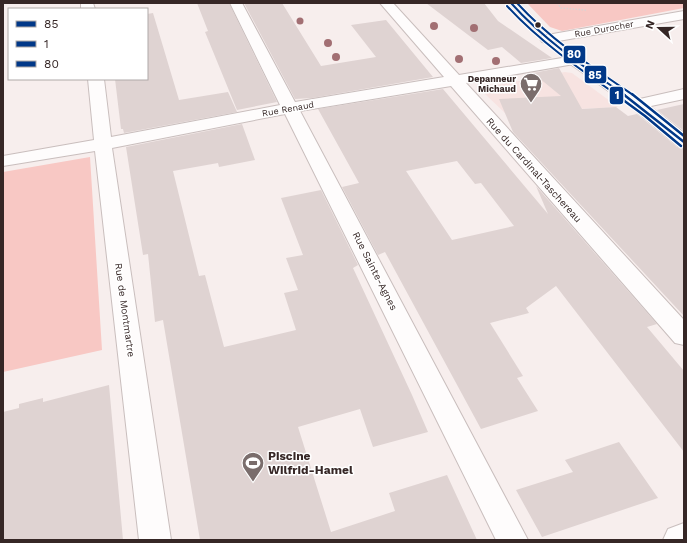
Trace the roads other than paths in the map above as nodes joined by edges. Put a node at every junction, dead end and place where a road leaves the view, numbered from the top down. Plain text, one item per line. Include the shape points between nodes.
1 (236, 3) edge
2 (386, 3) edge
3 (684, 16) edge
4 (547, 39) dead end
5 (574, 60) joint
6 (96, 80) edge
7 (454, 80) junction
8 (684, 94) edge
9 (637, 104) junction
10 (291, 108) junction
11 (684, 142) edge
12 (103, 144) junction
13 (3, 161) edge
14 (684, 336) edge
15 (684, 538) edge
16 (155, 540) edge
17 (512, 540) edge
18 (679, 540) edge

1 - 10 street, Rue Sainte-Agnes
2 - 7 street, Rue du Cardinal-Taschereau
3 - 4 street, Rue Durocher
5 - 7 street, Rue Renaud
5 - 9 street
6 - 12 street, Rue de Montmartre
7 - 10 street, Rue Renaud
7 - 14 street, Rue du Cardinal-Taschereau
8 - 9 street
9 - 11 street
10 - 12 street, Rue Renaud
10 - 17 street, Rue Sainte-Agnes
12 - 13 street, Rue Renaud
12 - 16 street, Rue de Montmartre
15 - 18 street

